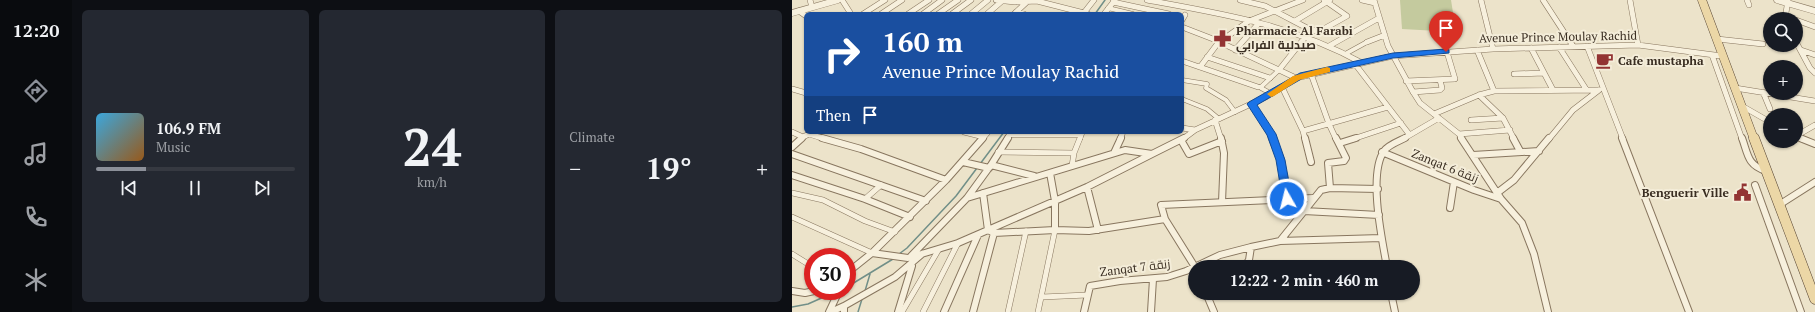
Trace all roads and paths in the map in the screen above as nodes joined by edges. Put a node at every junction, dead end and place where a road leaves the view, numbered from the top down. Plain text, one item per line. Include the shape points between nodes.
1 (810, 0) edge
2 (838, 0) edge
3 (842, 0) edge
4 (885, 0) edge
5 (902, 0) edge
6 (929, 0) edge
7 (942, 0) edge
8 (958, 0) edge
9 (971, 0) edge
10 (988, 0) edge
11 (1094, 0) edge
12 (1147, 0) edge
13 (1240, 0) edge
14 (1304, 0) edge
15 (1362, 0) edge
16 (1481, 0) edge
17 (1543, 0) edge
18 (1630, 0) edge
19 (1702, 0) edge
20 (1777, 0) edge
21 (999, 1) edge
22 (1028, 1) junction
23 (1114, 1) edge
24 (1252, 1) edge
25 (1327, 1) edge
26 (1375, 1) edge
27 (1788, 1) edge
28 (812, 7) junction
29 (1108, 8) junction
30 (1815, 8) edge
31 (799, 11) junction
32 (1275, 11) junction
33 (1815, 11) edge
34 (850, 12) edge
35 (866, 12) edge
36 (884, 12) edge
37 (911, 12) edge
38 (926, 12) edge
39 (941, 12) edge
40 (955, 12) edge
41 (973, 12) edge
42 (989, 12) edge
43 (1016, 12) edge
44 (1078, 12) edge
45 (1086, 12) edge
46 (1105, 12) edge
47 (1125, 12) edge
48 (1161, 12) edge
49 (1786, 12) edge
50 (792, 13) edge
51 (804, 15) edge
52 (1379, 18) junction
53 (1249, 21) junction
54 (1294, 21) junction
55 (1803, 22) edge
56 (1259, 23) junction
57 (1815, 27) edge
58 (1184, 28) edge
59 (1309, 30) junction
60 (1385, 35) junction
61 (1306, 36) junction
62 (1717, 39) junction
63 (1366, 42) joint
64 (1218, 43) junction
65 (1763, 44) dead end
66 (1638, 45) junction
67 (1329, 46) junction
68 (1573, 46) junction
69 (1587, 46) junction
70 (1559, 47) junction
71 (1531, 48) junction
72 (1493, 49) junction
73 (1235, 50) junction
74 (1477, 50) junction
75 (1803, 51) edge
76 (1446, 52) junction
77 (1801, 52) edge
78 (1347, 53) junction
79 (1712, 55) junction
80 (1815, 55) edge
81 (1393, 56) junction
82 (1722, 56) junction
83 (1207, 57) junction
84 (1184, 62) edge
85 (1362, 63) junction
86 (1355, 64) junction
87 (1200, 67) junction
88 (1278, 70) junction
89 (1815, 72) edge
90 (1544, 73) junction
91 (1311, 74) junction
92 (1514, 74) dead end
93 (1270, 78) junction
94 (1296, 78) junction
95 (1184, 80) edge
96 (1440, 80) junction
97 (1406, 81) junction
98 (1282, 87) junction
99 (1259, 88) junction
100 (1735, 88) junction
101 (792, 89) edge
102 (1586, 89) junction
103 (1494, 90) junction
104 (1553, 90) junction
105 (1601, 90) junction
106 (804, 91) edge
107 (1413, 92) junction
108 (1763, 92) edge
109 (1272, 94) junction
110 (1479, 95) junction
111 (1184, 99) edge
112 (1803, 99) edge
113 (1815, 101) edge
114 (1252, 104) junction
115 (1742, 106) junction
116 (1388, 107) junction
117 (1235, 112) junction
118 (1437, 116) junction
119 (1503, 118) junction
120 (1763, 118) edge
121 (1217, 120) junction
122 (1470, 120) dead end
123 (1401, 123) junction
124 (1329, 124) junction
125 (1815, 125) edge
126 (1184, 128) edge
127 (1195, 130) junction
128 (1303, 130) junction
129 (1510, 130) junction
130 (792, 132) edge
131 (1803, 132) edge
132 (804, 134) edge
133 (808, 134) edge
134 (986, 134) edge
135 (1009, 134) edge
136 (1082, 134) edge
137 (1122, 134) edge
138 (1410, 134) junction
139 (1459, 134) junction
140 (1803, 139) edge
141 (1181, 140) junction
142 (1222, 141) junction
143 (1340, 143) junction
144 (1815, 144) edge
145 (792, 147) edge
146 (1520, 151) junction
147 (1538, 151) junction
148 (998, 152) junction
149 (1382, 152) junction
150 (1074, 153) junction
151 (1114, 153) junction
152 (792, 154) edge
153 (1152, 154) junction
154 (1473, 154) junction
155 (1311, 162) dead end
156 (966, 163) junction
157 (1072, 166) junction
158 (990, 167) junction
159 (1766, 171) junction
160 (1050, 173) junction
161 (792, 174) edge
162 (1036, 177) junction
163 (946, 180) junction
164 (1454, 182) junction
165 (1815, 182) edge
166 (881, 184) junction
167 (1755, 185) dead end
168 (1087, 187) junction
169 (1330, 188) junction
170 (1378, 189) junction
171 (792, 193) edge
172 (983, 193) junction
173 (1497, 193) junction
174 (967, 198) junction
175 (1313, 198) junction
176 (865, 199) junction
177 (1287, 199) junction
178 (1501, 199) junction
179 (926, 201) junction
180 (1054, 201) junction
181 (1222, 202) junction
182 (1779, 206) junction
183 (1450, 208) dead end
184 (1304, 211) junction
185 (1379, 215) junction
186 (792, 217) edge
187 (910, 217) junction
188 (1164, 219) junction
189 (1055, 230) junction
190 (1098, 230) junction
191 (991, 231) junction
192 (1026, 231) junction
193 (895, 232) junction
194 (978, 235) junction
195 (1381, 238) junction
196 (1280, 241) junction
197 (958, 243) junction
198 (1251, 247) junction
199 (939, 249) junction
200 (872, 253) junction
201 (792, 254) edge
202 (922, 254) junction
203 (909, 258) junction
204 (1190, 260) edge
205 (1210, 260) edge
206 (1249, 260) edge
207 (1386, 260) edge
208 (804, 261) edge
209 (912, 265) junction
210 (856, 266) edge
211 (1188, 270) edge
212 (1154, 279) junction
213 (792, 291) edge
214 (804, 292) edge
215 (1087, 295) junction
216 (1042, 297) junction
217 (1815, 299) edge
218 (835, 300) edge
219 (1210, 300) edge
220 (1392, 300) edge
221 (844, 309) edge
222 (831, 310) edge
223 (898, 312) edge
224 (902, 312) edge
225 (923, 312) edge
226 (944, 312) edge
227 (973, 312) edge
228 (1008, 312) edge
229 (1038, 312) edge
230 (1084, 312) edge
231 (1151, 312) edge
232 (1214, 312) edge
233 (1395, 312) edge
234 (1548, 312) edge
235 (1689, 312) edge
236 (1801, 312) edge

1 - 28 street
2 - 28 street
3 - 34 street
4 - 35 street
5 - 36 street
6 - 37 street
7 - 38 street
8 - 39 street
9 - 40 street
10 - 41 street
11 - 45 street
12 - 53 street
13 - 24 street
14 - 32 street
15 - 26 street
16 - 72 street
17 - 68 street
18 - 66 street
19 - 62 main road
20 - 27 street
21 - 22 street
21 - 42 street
22 - 43 street
22 - 44 street
23 - 29 street
23 - 48 street
24 - 32 street
25 - 54 street
25 - 59 street via 1347,16 1320,31
26 - 52 street
27 - 30 street
27 - 33 street
27 - 49 street
28 - 31 street
29 - 46 street
29 - 47 street
31 - 50 street
31 - 51 street
32 - 53 street
32 - 54 street
52 - 60 street
52 - 67 street
53 - 56 street
53 - 64 street
54 - 59 street
55 - 57 street
56 - 61 street
56 - 73 street
58 - 64 street
59 - 61 street
60 - 63 street
60 - 81 street
61 - 67 street
61 - 88 street
62 - 65 street
62 - 82 main road
63 - 78 street
64 - 73 street
64 - 83 street
66 - 69 street, Avenue Prince Moulay Rachid
66 - 79 street, Avenue Prince Moulay Rachid
67 - 78 street
68 - 69 street, Avenue Prince Moulay Rachid
68 - 70 street, Avenue Prince Moulay Rachid
69 - 105 street
70 - 71 street, Avenue Prince Moulay Rachid
70 - 102 street
71 - 72 street, Avenue Prince Moulay Rachid
71 - 90 street
72 - 74 street, Avenue Prince Moulay Rachid
73 - 88 street
74 - 76 street, Avenue Prince Moulay Rachid
74 - 103 street
75 - 80 street
76 - 81 street, Avenue Prince Moulay Rachid
76 - 96 street via 1455,78
77 - 89 street
78 - 85 street
79 - 82 street, Avenue Prince Moulay Rachid
79 - 159 street via 1750,161 1756,168
81 - 85 street, Avenue Prince Moulay Rachid
81 - 97 street
82 - 100 main road
83 - 87 street
83 - 93 street
84 - 87 street
85 - 86 street, Avenue Prince Moulay Rachid
86 - 91 street, Avenue Prince Moulay Rachid
86 - 116 street
87 - 99 street
88 - 93 street
88 - 94 street
90 - 92 street
90 - 104 street
91 - 94 street, Avenue Prince Moulay Rachid
91 - 124 street
93 - 99 street
94 - 98 street, Avenue Prince Moulay Rachid
95 - 117 street via 1207,84 1206,88 1226,100
96 - 97 street
96 - 107 street via 1440,90
97 - 107 street
98 - 109 street, Avenue Prince Moulay Rachid
98 - 128 street
99 - 109 street
100 - 108 street
100 - 115 main road
101 - 106 street
102 - 104 street
102 - 105 street
103 - 104 street
103 - 110 street
105 - 147 street via 1568,116
105 - 235 street
107 - 118 street via 1420,103
109 - 114 street, Avenue Prince Moulay Rachid
110 - 118 street
110 - 119 street
111 - 121 street via 1207,109
112 - 113 street
114 - 117 street, Avenue Prince Moulay Rachid
114 - 177 street via 1274,141 1281,160
115 - 120 street
115 - 159 main road
116 - 123 street
116 - 124 street
117 - 121 street, Avenue Prince Moulay Rachid
118 - 138 street
118 - 139 street
119 - 122 street
119 - 129 street
121 - 127 street, Avenue Prince Moulay Rachid
121 - 142 street
123 - 138 street
123 - 143 street
124 - 128 street
124 - 143 street
125 - 131 street
126 - 127 street
127 - 141 street, Avenue Prince Moulay Rachid
128 - 155 street
129 - 139 street
129 - 146 street
130 - 132 street
133 - 145 street
133 - 163 street via 861,149
134 - 156 street
135 - 148 street
136 - 150 street
137 - 151 street
138 - 149 street
139 - 154 street
140 - 144 street
141 - 142 street via 1189,154
141 - 153 street, Avenue Prince Moulay Rachid
142 - 181 street
143 - 169 street via 1346,158 1344,161 1328,163
146 - 147 street
146 - 154 street
147 - 173 street via 1523,172 1504,190
148 - 150 street
148 - 158 street
149 - 164 street, Zanqat 6 زنقة
149 - 170 street
150 - 157 street
151 - 153 street via 1125,150
151 - 157 street
152 - 166 street
153 - 168 street, Avenue Prince Moulay Rachid
154 - 173 street
156 - 158 street
156 - 163 street
157 - 160 street
158 - 162 street
158 - 174 street
159 - 182 main road
160 - 162 street
160 - 180 street
161 - 176 street
162 - 172 street
163 - 179 street
164 - 178 street, Zanqat 6 زنقة
164 - 183 street
165 - 182 street
166 - 176 street
166 - 179 street
167 - 236 street
168 - 180 street, Avenue Prince Moulay Rachid
168 - 190 street
169 - 170 street
169 - 175 street via 1321,190
170 - 185 street
171 - 193 street via 823,200 865,221
172 - 174 street
172 - 191 street
173 - 178 street
174 - 203 street
175 - 177 street
175 - 184 street
176 - 187 street
177 - 181 street
178 - 234 street via 1522,223 1534,254
179 - 187 street
180 - 189 street
180 - 191 street, Avenue Prince Moulay Rachid
181 - 188 street via 1162,205
182 - 217 main road
184 - 185 street
184 - 196 street
185 - 195 street
186 - 200 street
187 - 193 street
188 - 190 street
188 - 204 street
189 - 190 street
189 - 192 street
189 - 216 street
191 - 192 street
191 - 194 street, Avenue Prince Moulay Rachid
191 - 227 street
192 - 228 street
193 - 200 street
194 - 197 street, Avenue Prince Moulay Rachid
194 - 226 street
195 - 196 street, Zanqat 7 زنقة
195 - 207 street
196 - 198 street, Zanqat 7 زنقة
197 - 199 street, Avenue Prince Moulay Rachid
197 - 225 street
198 - 205 street, Zanqat 7 زنقة
198 - 206 street
199 - 202 street, Avenue Prince Moulay Rachid
199 - 224 street
200 - 203 street
200 - 210 street
201 - 208 street
202 - 203 street, Avenue Prince Moulay Rachid
202 - 209 street
209 - 221 street via 854,300
209 - 223 street
211 - 212 street, Zanqat 7 زنقة
212 - 215 street, Zanqat 7 زنقة via 1120,280 1089,286
212 - 231 street
213 - 214 street
215 - 216 street
215 - 230 street
216 - 229 street
218 - 222 street
219 - 232 street
220 - 233 street
221 - 222 street
223 - 224 street

